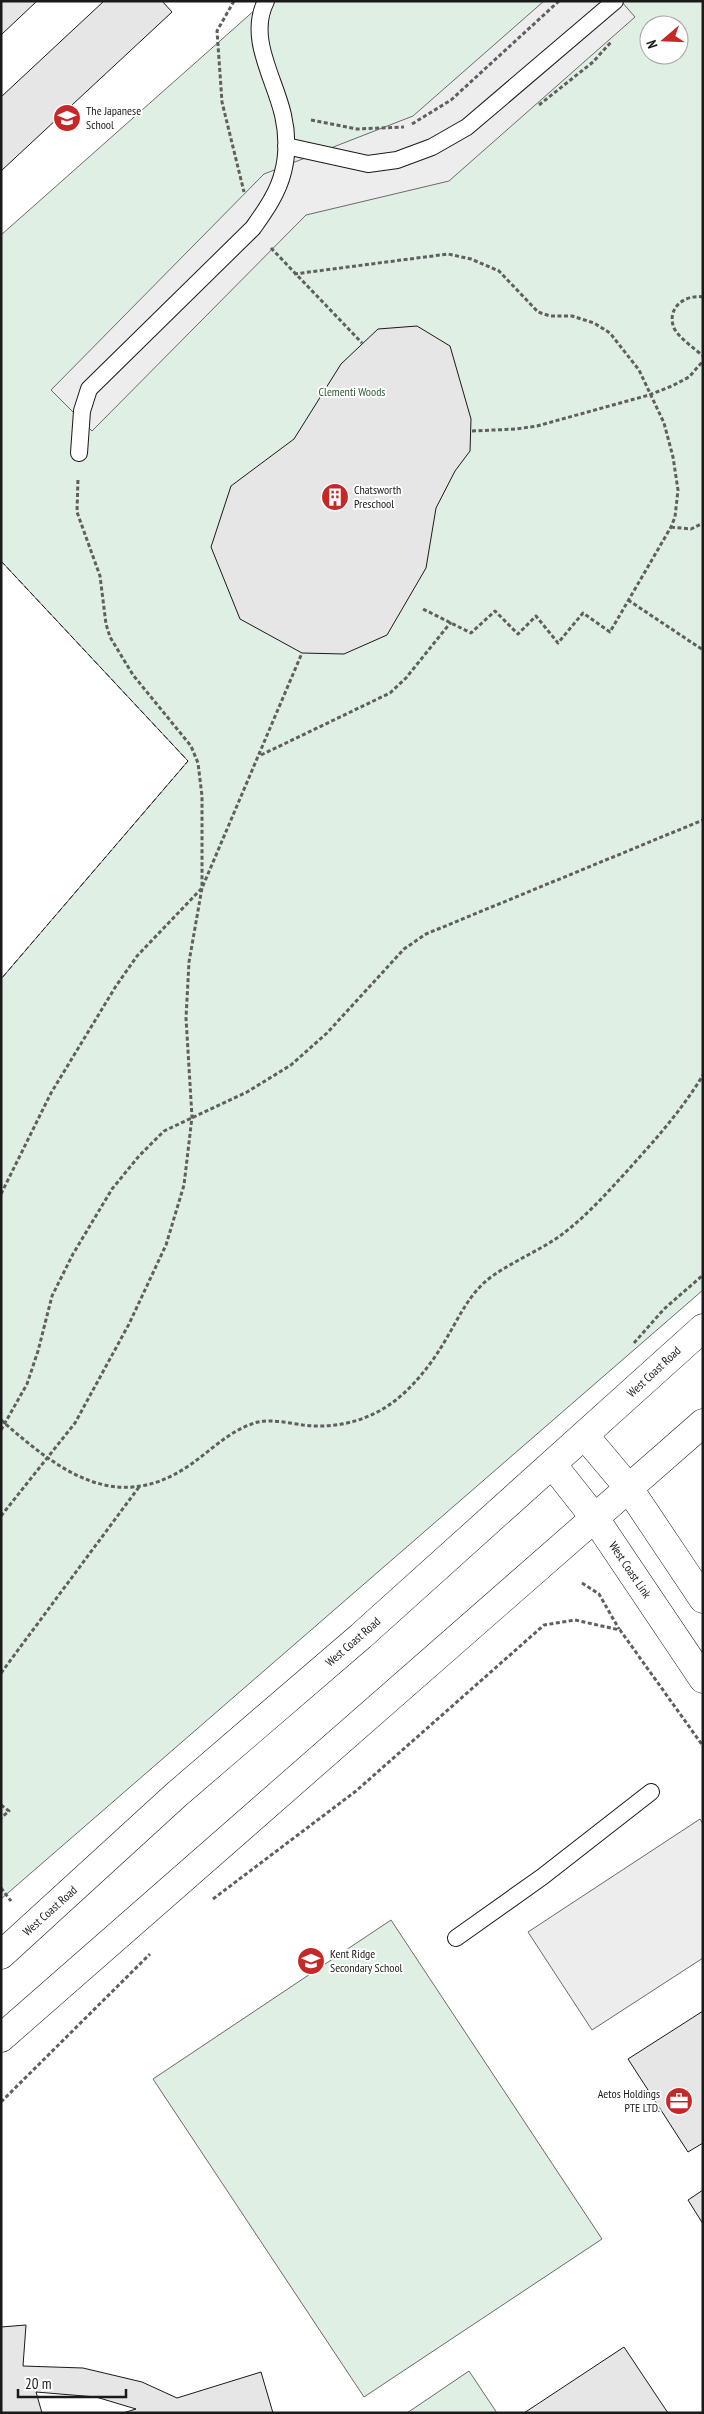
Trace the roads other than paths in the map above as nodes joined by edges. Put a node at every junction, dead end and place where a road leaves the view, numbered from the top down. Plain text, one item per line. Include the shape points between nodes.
1 (266, 1) edge
2 (615, 1) edge
3 (286, 146) junction
4 (79, 454) road end
5 (703, 1328) edge
6 (703, 1423) edge
7 (585, 1436) junction
8 (552, 1464) junction
9 (628, 1487) junction
10 (594, 1517) junction
11 (703, 1599) edge
12 (703, 1679) edge
13 (651, 1792) dead end
14 (456, 1938) dead end
15 (1, 1955) edge
16 (1, 2038) edge

1 - 3 lane via 258,34 283,115
2 - 3 lane via 467,127 432,147 397,160 368,164
3 - 4 lane via 283,171 272,200 253,228 89,389 82,411
5 - 7 main road, West Coast Road
6 - 9 main road
7 - 8 main road, West Coast Road
7 - 9 main road
8 - 10 main road, West Coast Link
8 - 15 main road, West Coast Road via 361,1636 176,1795
9 - 10 main road
9 - 11 main road
10 - 12 main road, West Coast Link
10 - 16 main road
13 - 14 lane via 542,1877

